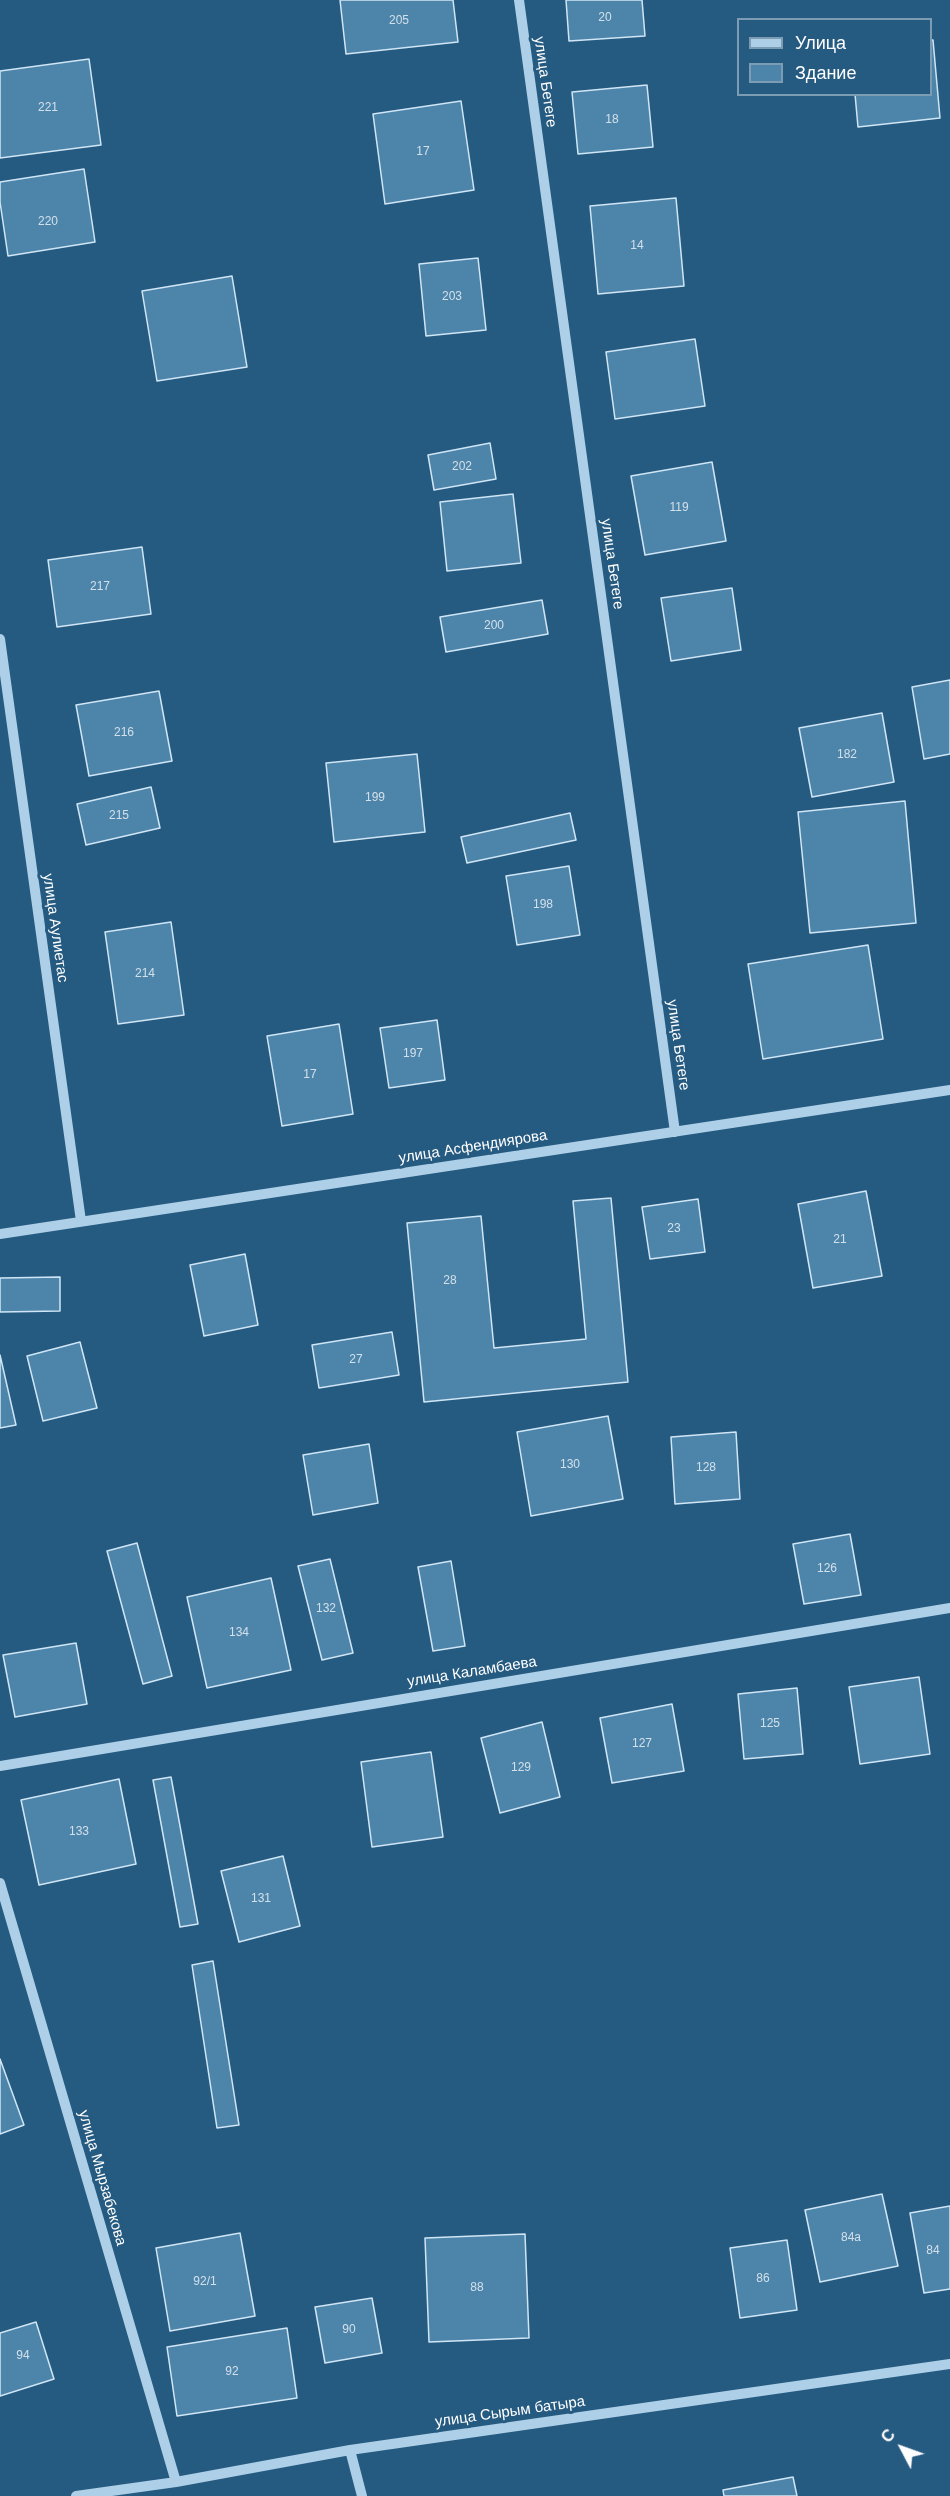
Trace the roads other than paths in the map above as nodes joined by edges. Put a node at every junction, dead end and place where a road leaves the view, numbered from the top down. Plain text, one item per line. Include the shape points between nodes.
1 (519, 0) edge
2 (0, 639) edge
3 (950, 1090) edge
4 (675, 1132) junction
5 (81, 1221) junction
6 (0, 1234) edge
7 (950, 1608) edge
8 (0, 1766) edge
9 (0, 1882) edge
10 (950, 2364) edge
11 (350, 2450) junction
12 (176, 2482) junction
13 (76, 2496) edge
14 (362, 2496) edge

1 - 4 street, улица Бетеге
2 - 5 street, улица Аулиетас
3 - 4 street, улица Асфендиярова
4 - 5 street, улица Асфендиярова
5 - 6 street, улица Асфендиярова
7 - 8 street, улица Каламбаева
9 - 12 street, улица Мырзабекова
10 - 11 street, улица Сырым батыра
11 - 12 street, улица Сырым батыра
11 - 14 street
12 - 13 street, улица Сырым батыра

